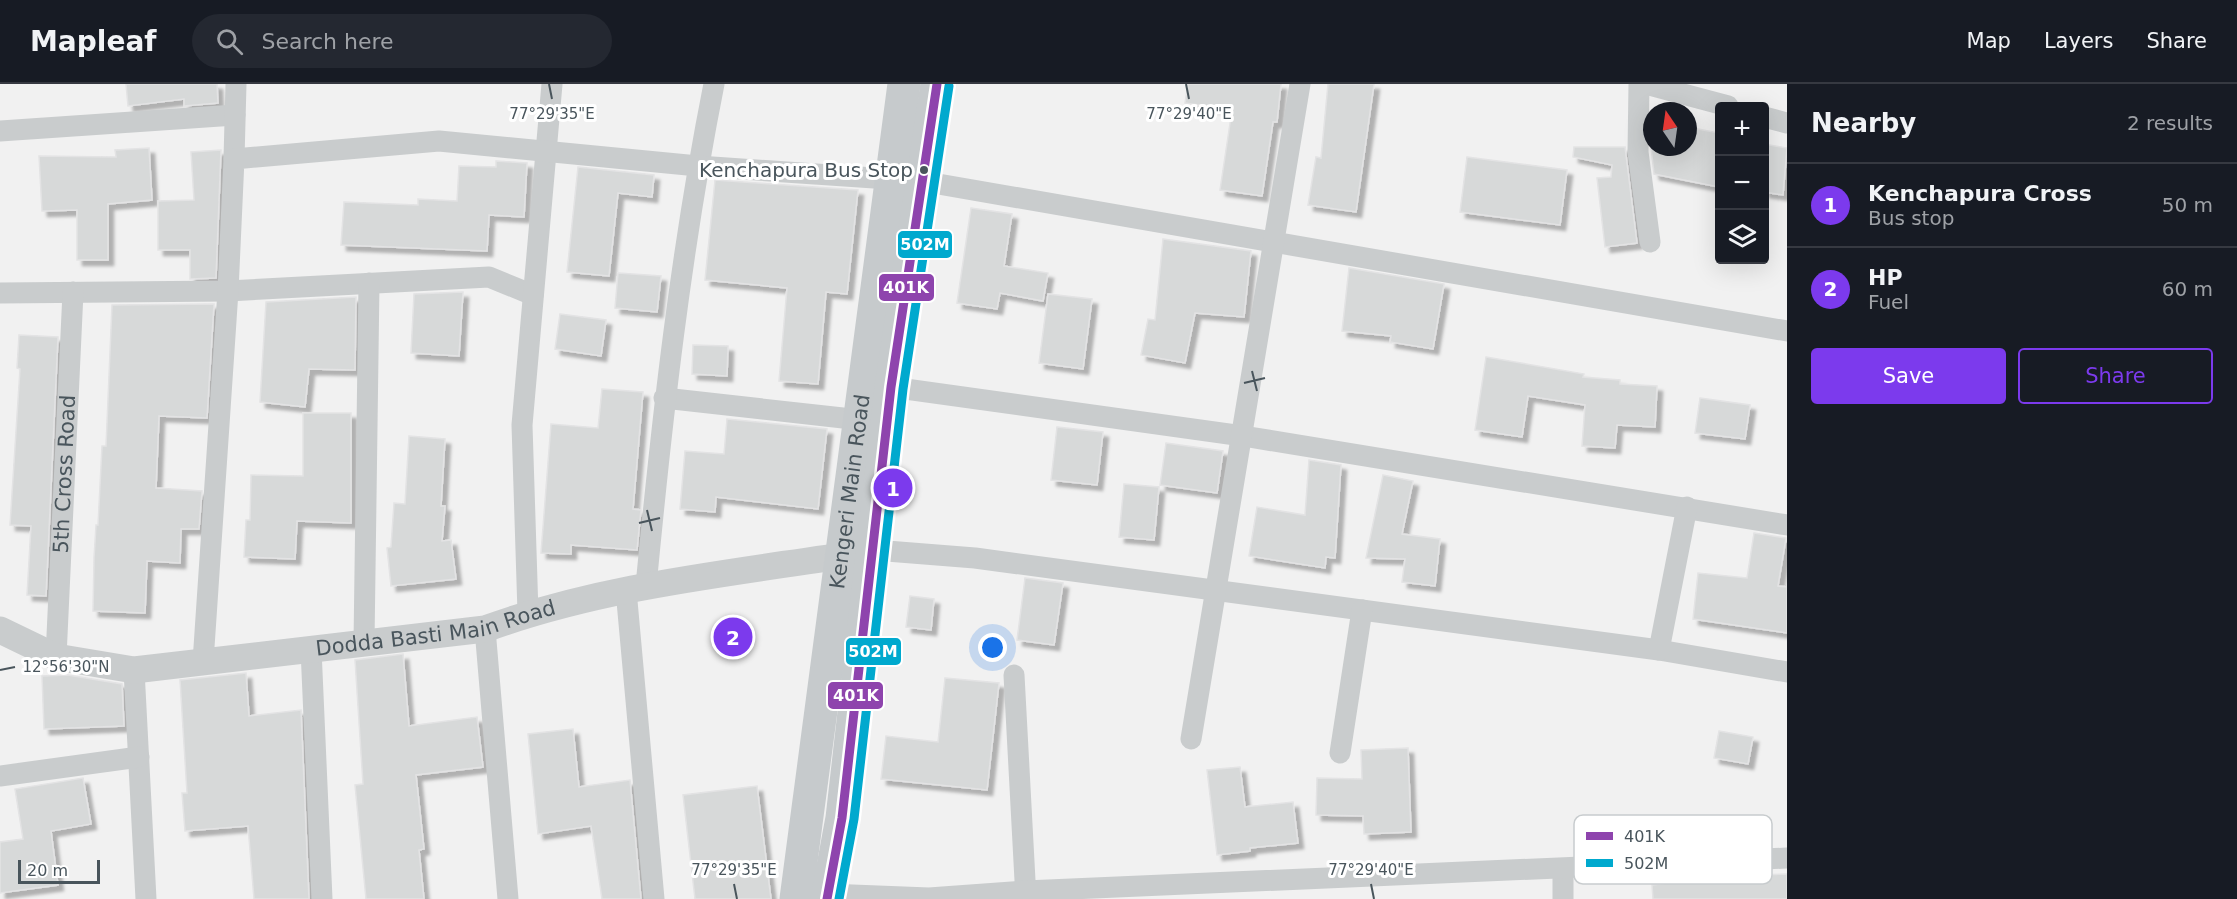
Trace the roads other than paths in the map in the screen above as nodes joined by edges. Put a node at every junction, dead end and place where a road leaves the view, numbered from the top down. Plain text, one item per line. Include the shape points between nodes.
1 (236, 84) edge
2 (552, 84) edge
3 (714, 84) edge
4 (904, 84) edge
5 (936, 84) edge
6 (1300, 84) edge
7 (1640, 84) edge
8 (1646, 84) edge
9 (1715, 103) edge
10 (235, 115) junction
11 (1769, 118) edge
12 (1787, 123) edge
13 (0, 131) edge
14 (545, 153) junction
15 (234, 159) junction
16 (698, 166) junction
17 (905, 180) junction
18 (1650, 242) dead end
19 (1275, 243) junction
20 (369, 283) junction
21 (228, 291) junction
22 (73, 292) junction
23 (0, 293) edge
24 (533, 295) junction
25 (1787, 331) edge
26 (891, 387) junction
27 (664, 398) junction
28 (861, 420) junction
29 (1243, 436) junction
30 (1687, 507) junction
31 (1787, 525) edge
32 (874, 550) junction
33 (840, 556) junction
34 (636, 588) junction
35 (1214, 590) junction
36 (1362, 610) junction
37 (528, 613) junction
38 (485, 629) junction
39 (0, 630) edge
40 (364, 643) junction
41 (311, 650) junction
42 (1659, 650) junction
43 (56, 657) junction
44 (203, 662) junction
45 (134, 670) junction
46 (1787, 672) edge
47 (1014, 675) dead end
48 (1191, 739) dead end
49 (1340, 753) dead end
50 (139, 757) junction
51 (0, 776) edge
52 (1787, 858) edge
53 (1772, 859) edge
54 (1574, 868) edge
55 (1563, 869) junction
56 (1026, 895) edge
57 (827, 896) edge
58 (146, 899) edge
59 (322, 899) edge
60 (508, 899) edge
61 (654, 899) edge
62 (796, 899) edge
63 (1563, 899) edge

1 - 10 street
2 - 14 street
3 - 16 street
4 - 17 main road, Kengeri Main Road
5 - 17 main road, Kengeri Main Road
6 - 19 street
7 - 18 street via 1638,152
8 - 9 street
10 - 13 street
10 - 15 street
11 - 12 street
14 - 15 street via 439,141
14 - 16 street
14 - 24 street
15 - 21 street
16 - 17 street
16 - 27 street
17 - 19 street
17 - 26 main road, Kengeri Main Road
17 - 28 main road, Kengeri Main Road
19 - 25 street
19 - 29 street
20 - 21 street
20 - 24 street via 489,277
20 - 40 street
21 - 22 street
21 - 44 street
22 - 23 street
22 - 43 street, 5th Cross Road
24 - 37 street via 522,425
26 - 29 street
26 - 32 main road, Kengeri Main Road
27 - 28 street
27 - 34 street
28 - 33 main road, Kengeri Main Road
29 - 30 street
29 - 35 street
30 - 31 street
30 - 42 street
32 - 33 street, Dodda Basti Main Road
32 - 35 street via 975,558
32 - 57 main road, Kengeri Main Road via 842,818
33 - 34 street, Dodda Basti Main Road
33 - 62 main road, Kengeri Main Road
34 - 37 street, Dodda Basti Main Road
34 - 61 street
35 - 36 street
35 - 48 street
36 - 42 street
36 - 49 street
37 - 38 street, Dodda Basti Main Road
38 - 40 street, Dodda Basti Main Road
38 - 60 street
39 - 43 street, Dodda Basti Main Road
40 - 41 street, Dodda Basti Main Road
41 - 44 street, Dodda Basti Main Road
41 - 59 street
42 - 46 street
43 - 45 street, Dodda Basti Main Road
44 - 45 street, Dodda Basti Main Road
45 - 50 street
47 - 56 street
50 - 51 street
50 - 58 street
52 - 53 street
54 - 55 street
55 - 56 street
55 - 63 street
56 - 57 street

